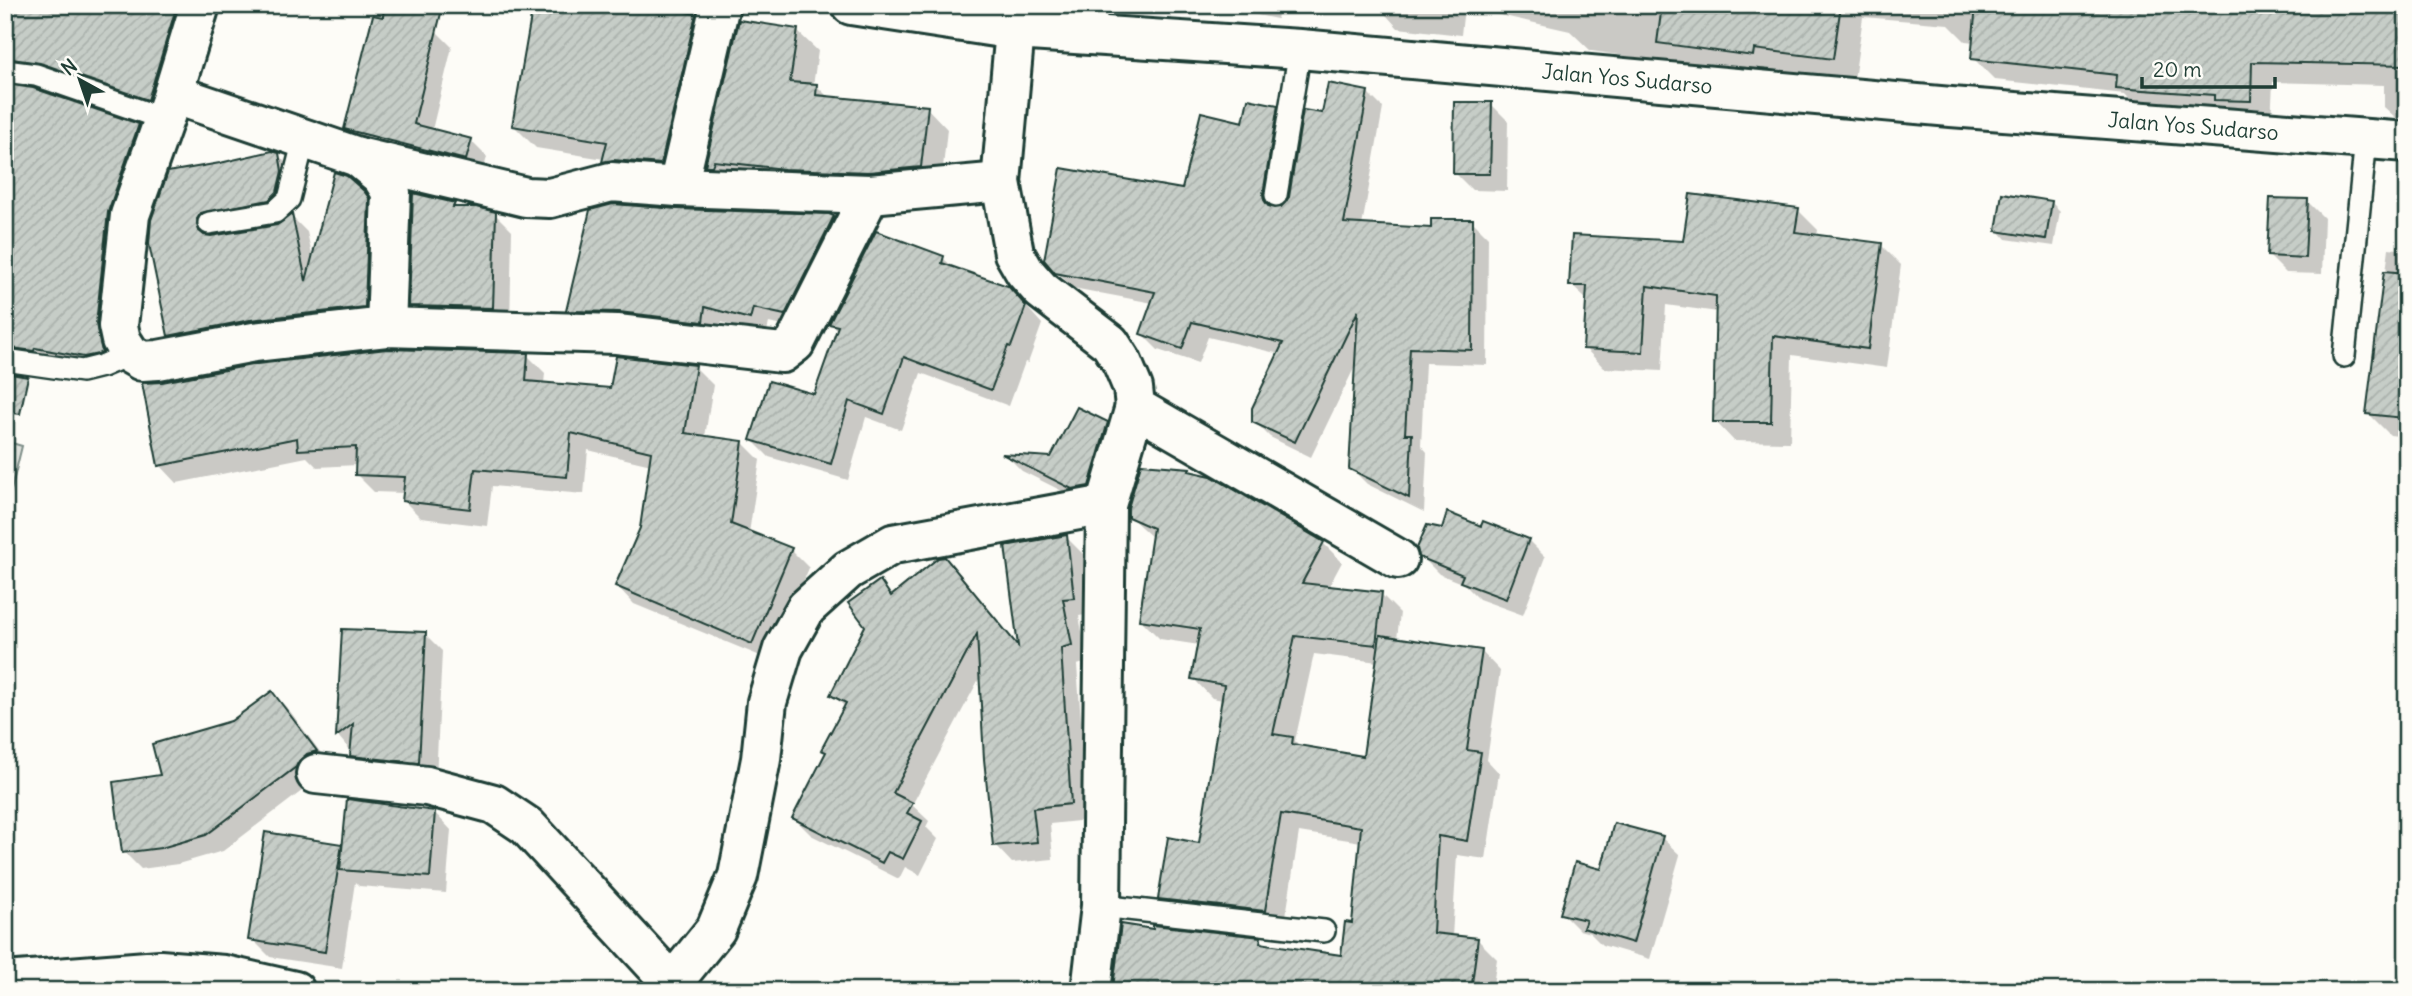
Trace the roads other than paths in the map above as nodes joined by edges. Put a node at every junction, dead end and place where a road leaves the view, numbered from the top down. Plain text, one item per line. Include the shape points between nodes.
1 (200, 5) edge
2 (720, 5) edge
3 (851, 5) edge
4 (1096, 20) edge
5 (1015, 30) junction
6 (1300, 49) junction
7 (5, 71) edge
8 (168, 107) junction
9 (304, 139) junction
10 (2366, 139) junction
11 (2407, 142) edge
12 (358, 157) junction
13 (1001, 182) junction
14 (678, 187) junction
15 (870, 194) junction
16 (1276, 195) dead end
17 (209, 223) dead end
18 (386, 327) junction
19 (130, 354) junction
20 (2344, 356) dead end
21 (5, 359) edge
22 (1135, 407) junction
23 (1106, 505) junction
24 (1398, 559) dead end
25 (316, 774) dead end
26 (1101, 906) junction
27 (1324, 931) dead end
28 (5, 982) edge
29 (669, 988) edge
30 (295, 991) edge
31 (1091, 991) edge

1 - 8 main road
2 - 14 main road
3 - 5 main road, Jalan Yos Sudarso
4 - 5 main road, Jalan Yos Sudarso
4 - 6 main road, Jalan Yos Sudarso
5 - 13 main road
6 - 10 main road, Jalan Yos Sudarso
6 - 16 lane
7 - 8 lane
8 - 9 main road
8 - 19 main road via 130,215 118,326
9 - 12 main road
9 - 17 lane via 284,206 275,212
10 - 11 main road, Jalan Yos Sudarso
10 - 20 lane
12 - 14 main road via 527,197 550,198 611,182
12 - 18 main road via 381,176 391,192
13 - 15 main road
13 - 22 main road via 1014,253 1025,272 1041,290 1110,343 1133,388
14 - 15 main road
15 - 18 main road via 795,344 782,353 617,334
18 - 19 main road via 254,342 158,360 142,361
19 - 21 lane via 82,371
22 - 23 main road
22 - 24 main road
23 - 26 main road
23 - 29 main road via 892,544 848,570 806,608 783,649 768,702 738,876 716,929
25 - 29 main road via 427,786 494,804 527,826
26 - 27 lane
26 - 31 main road
28 - 30 main road via 160,970 224,975

